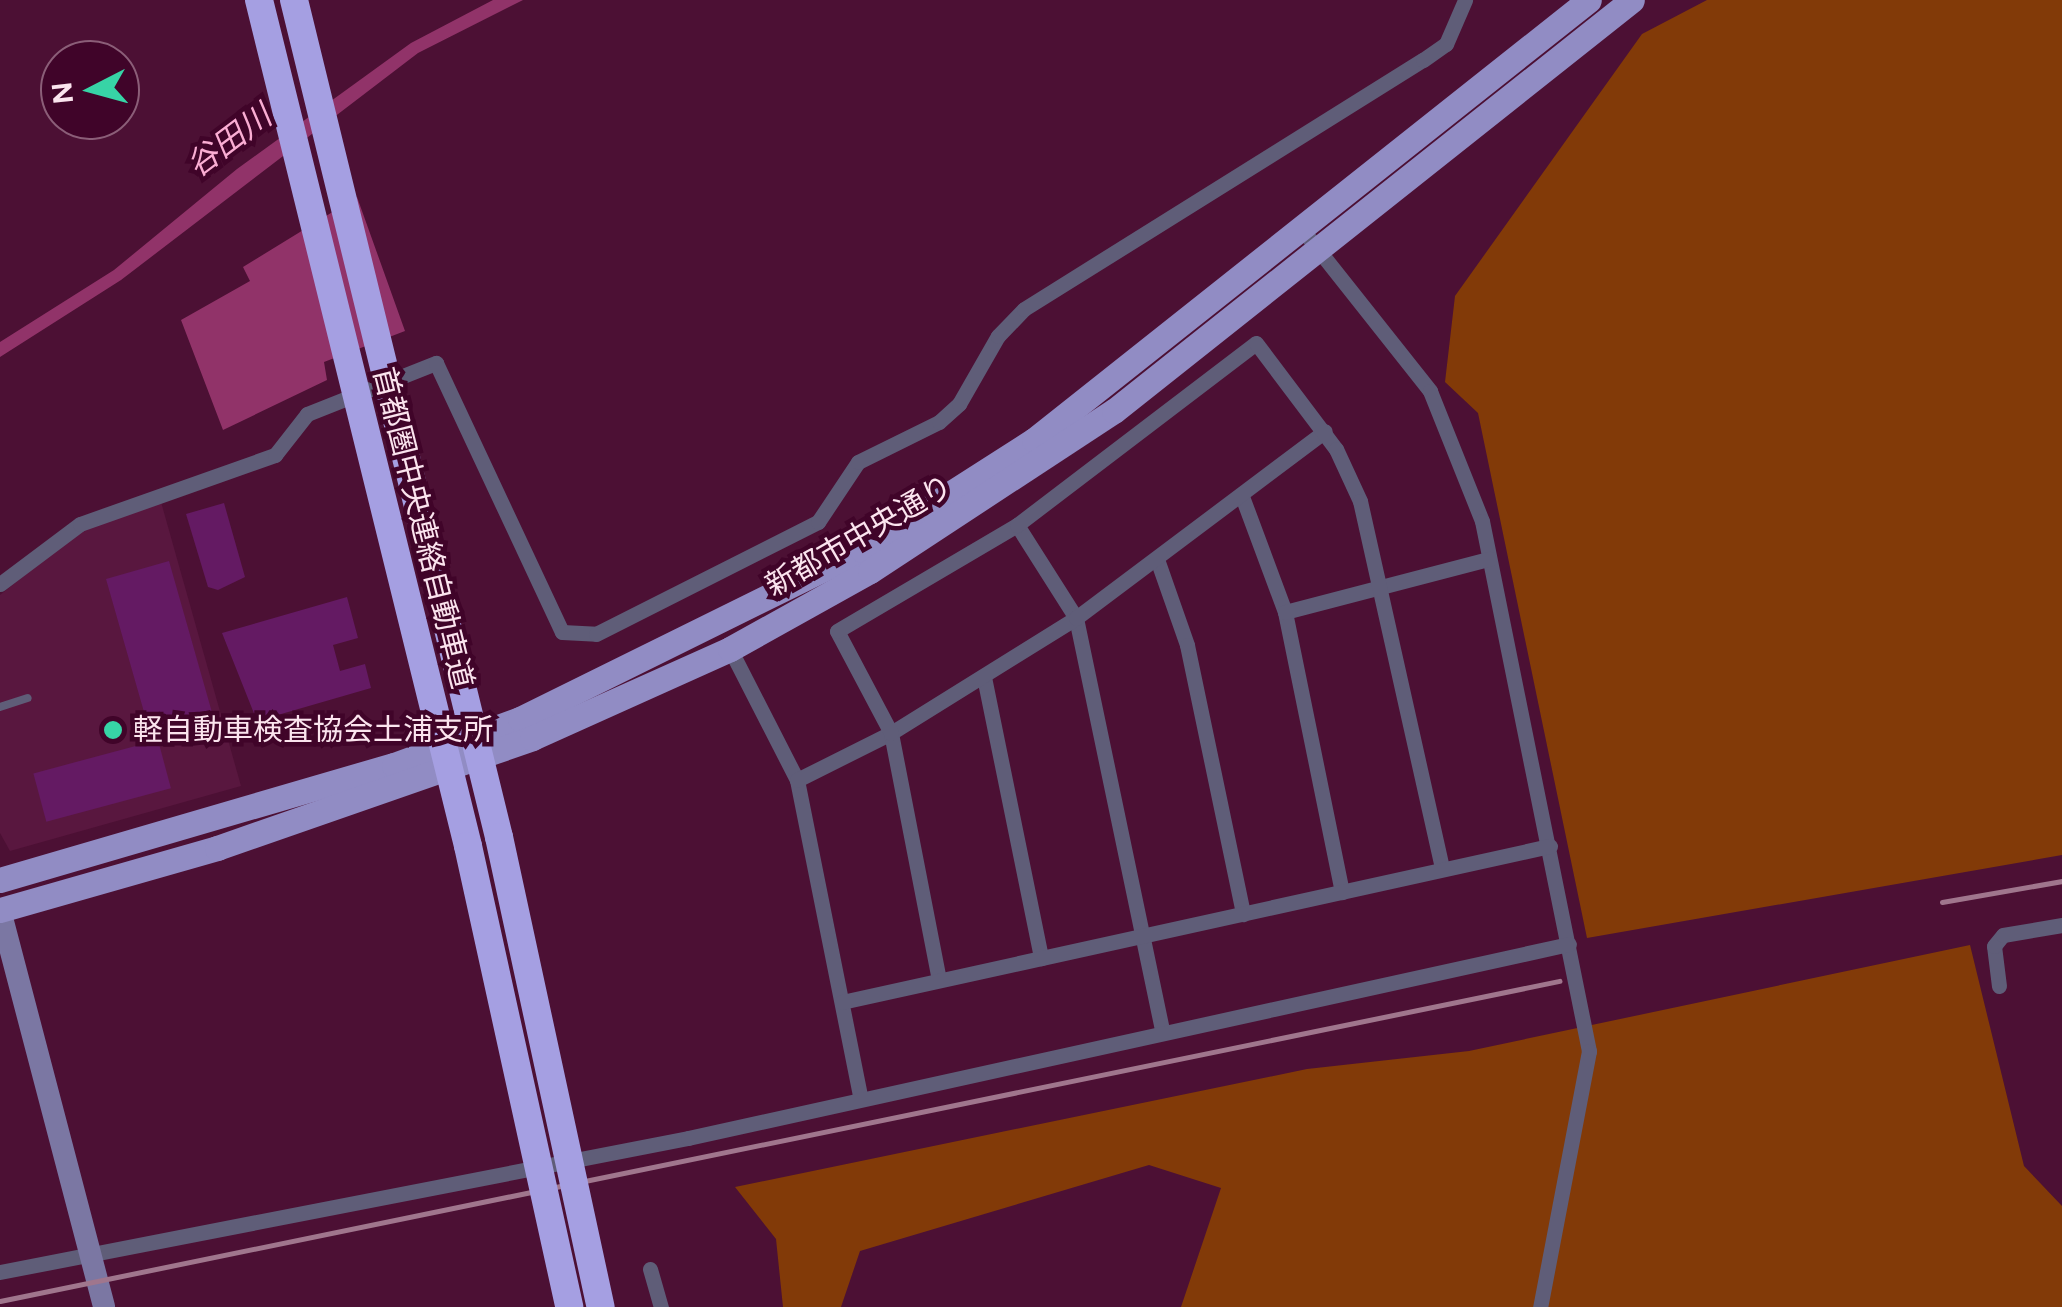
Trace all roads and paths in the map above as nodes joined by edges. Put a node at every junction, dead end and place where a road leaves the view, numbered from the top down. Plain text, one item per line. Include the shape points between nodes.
1 (259, 0) edge
2 (294, 0) edge
3 (1465, 0) edge
4 (1589, 0) edge
5 (1632, 0) edge
6 (1301, 228) junction
7 (1320, 248) junction
8 (1325, 431) junction
9 (1243, 499) junction
10 (1017, 525) junction
11 (1489, 559) junction
12 (1158, 562) junction
13 (0, 584) edge
14 (1384, 586) junction
15 (1286, 612) junction
16 (1076, 618) junction
17 (730, 649) junction
18 (984, 677) junction
19 (28, 698) dead end
20 (0, 707) edge
21 (891, 733) junction
22 (797, 780) junction
23 (1550, 846) junction
24 (1442, 869) junction
25 (0, 880) edge
26 (1342, 892) junction
27 (0, 910) edge
28 (1244, 914) junction
29 (2062, 924) edge
30 (1142, 936) junction
31 (1569, 944) junction
32 (1041, 958) junction
33 (940, 980) junction
34 (1999, 986) dead end
35 (842, 1002) junction
36 (1162, 1032) junction
37 (861, 1099) junction
38 (95, 1256) junction
39 (650, 1269) dead end
40 (0, 1272) edge
41 (104, 1307) edge
42 (569, 1307) edge
43 (601, 1307) edge
44 (662, 1307) edge
45 (1540, 1307) edge

1 - 42 highway, 首都圏中央連絡自動車道, bridge via 468,846
2 - 43 highway, 首都圏中央連絡自動車道, bridge via 508,874
3 - 13 street via 1446,44 1024,310 998,336 959,404 858,462 818,522 596,634 562,632 436,363 307,414 274,455 80,524
4 - 6 main road, 新都市中央通り
5 - 7 main road, 新都市中央通り
6 - 7 street
6 - 25 main road, 新都市中央通り via 1034,440 862,550 730,622 520,719 394,765
7 - 11 street via 1430,390
7 - 17 main road, 新都市中央通り via 1041,463
8 - 9 street
8 - 10 street via 1256,343
8 - 14 street via 1360,501
9 - 12 street
9 - 15 street
10 - 16 street
10 - 21 street via 837,632
11 - 14 street
11 - 23 street
12 - 16 street
12 - 28 street via 1188,646
14 - 15 street
14 - 24 street
15 - 26 street
16 - 18 street
16 - 30 street
17 - 22 street
17 - 27 main road, 新都市中央通り via 396,789
18 - 21 street
18 - 32 street
19 - 20 lane
21 - 22 street
21 - 33 street
22 - 35 street
23 - 24 street
23 - 31 street
24 - 26 street
26 - 28 street
27 - 38 street
28 - 30 street
29 - 34 street via 2003,935 1994,946
30 - 32 street
30 - 36 street
31 - 36 street
31 - 45 street via 1589,1051
32 - 33 street
33 - 35 street
35 - 37 street
36 - 37 street
37 - 38 street
38 - 40 street
38 - 41 street
39 - 44 street

